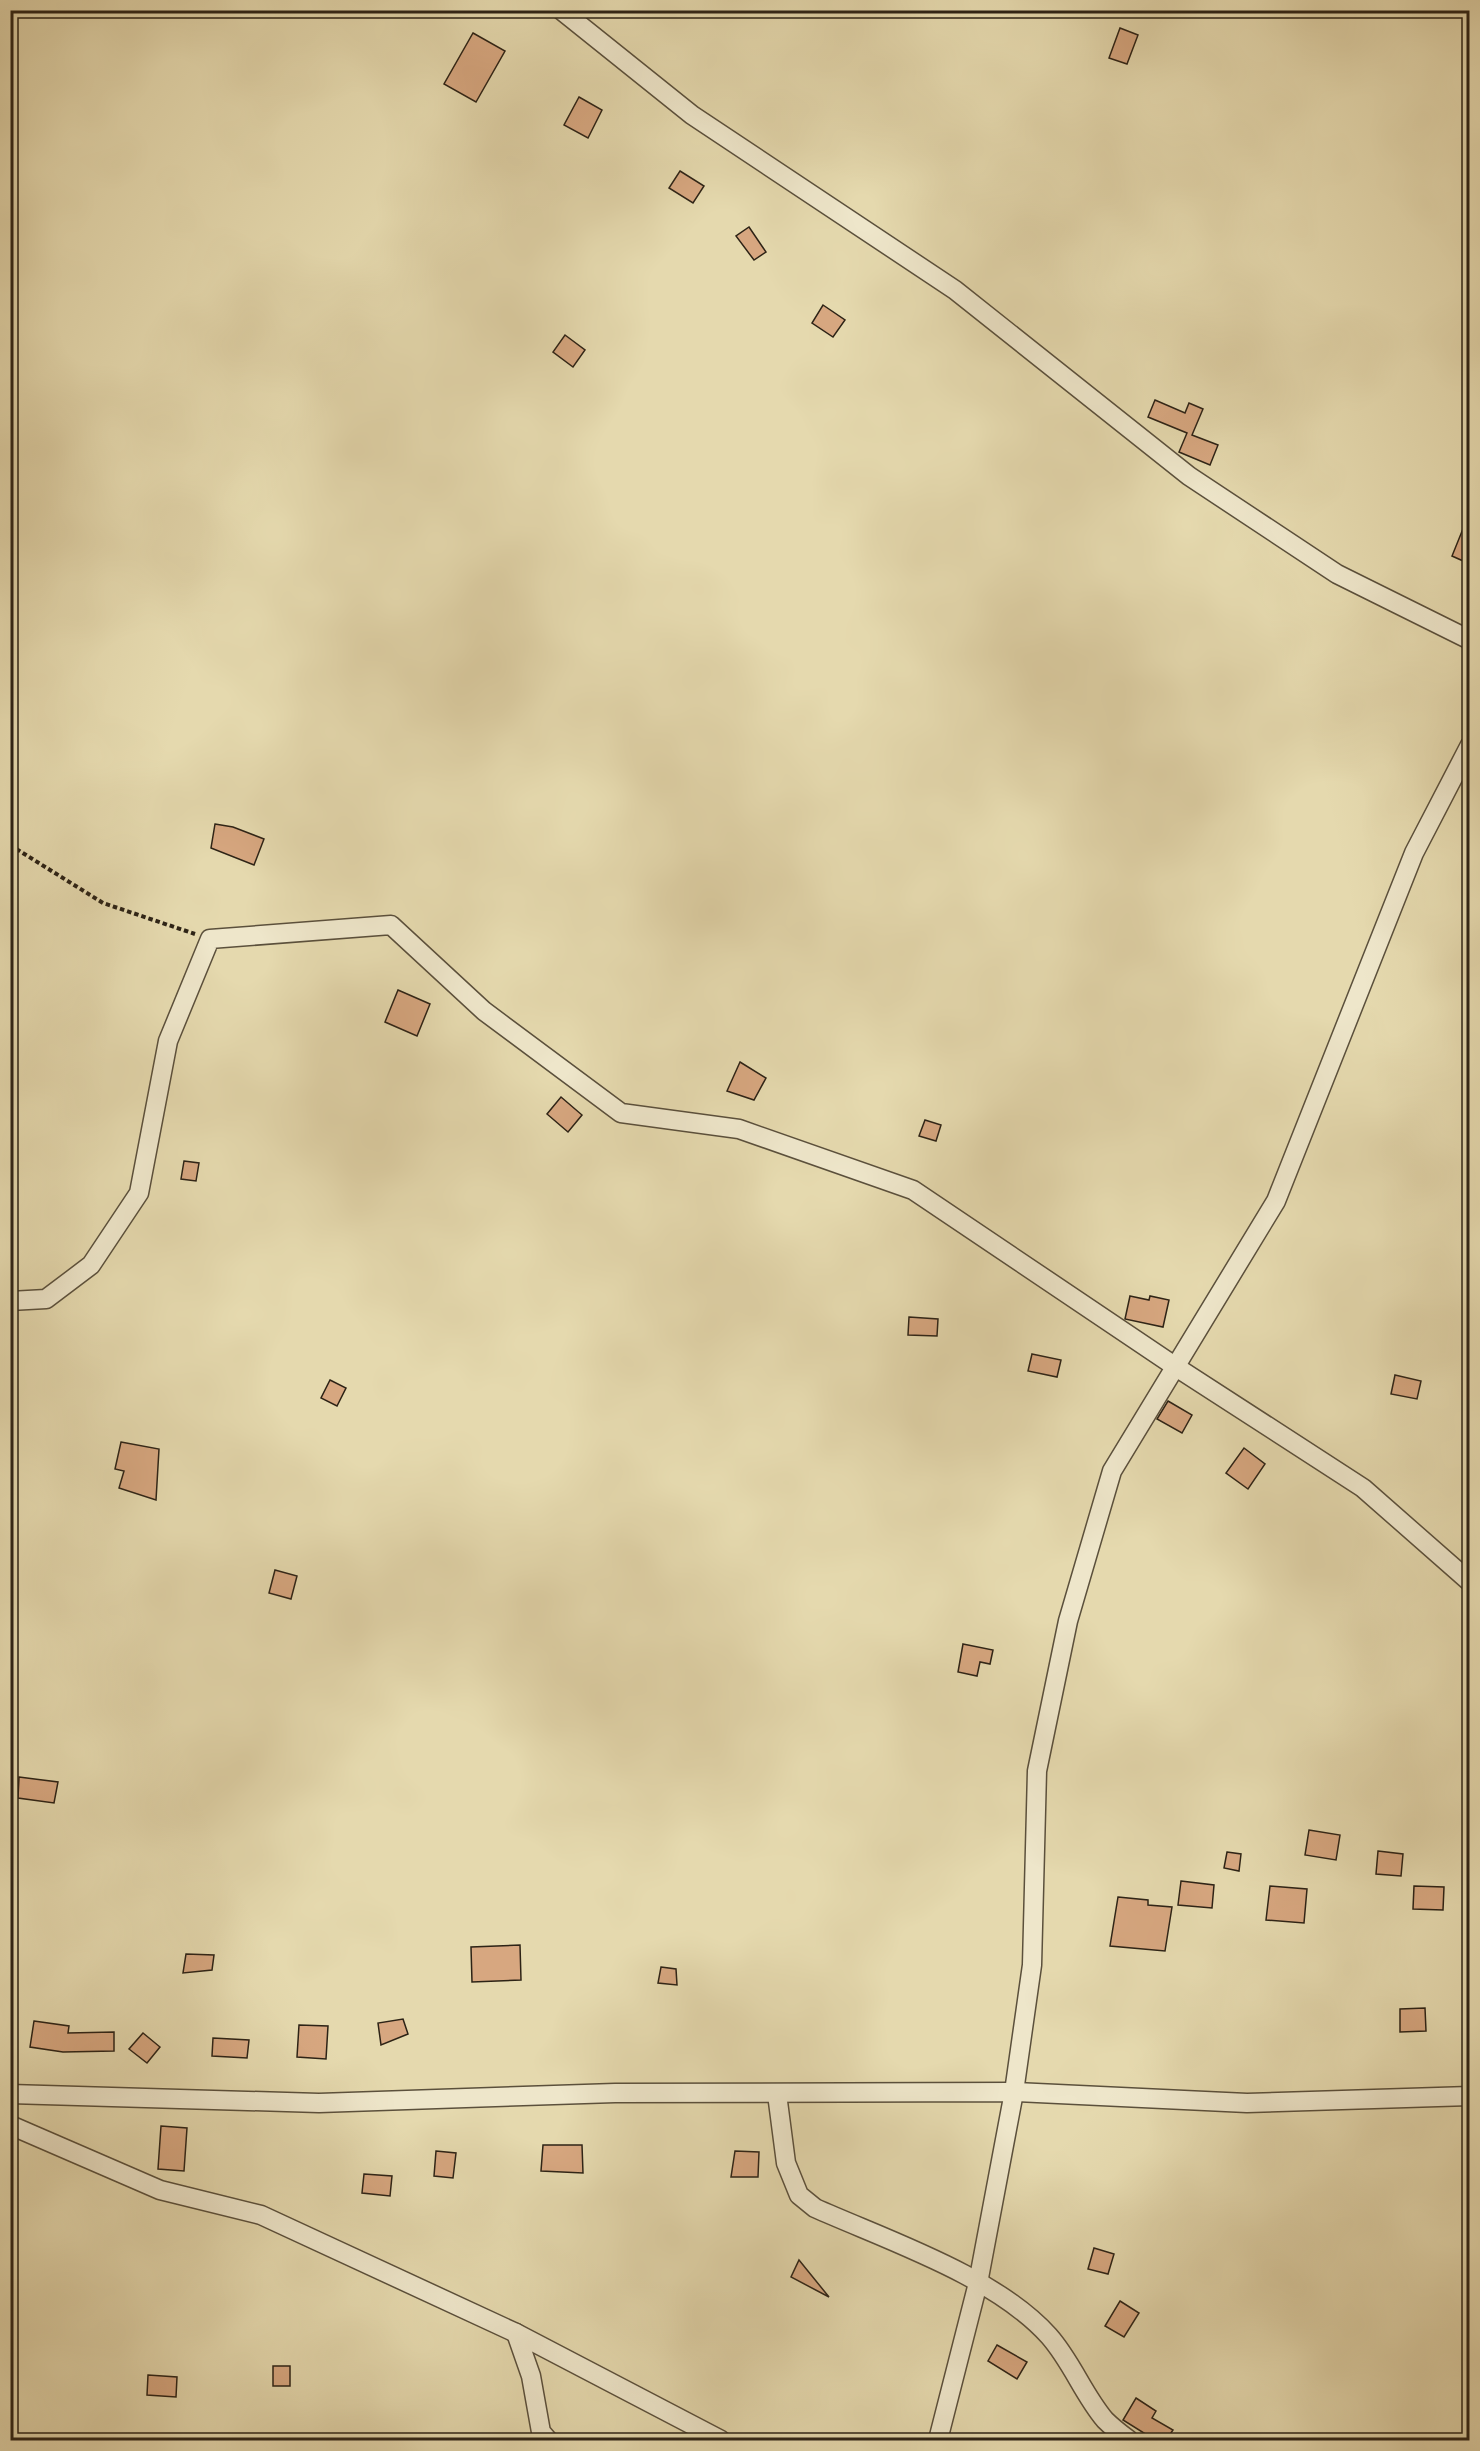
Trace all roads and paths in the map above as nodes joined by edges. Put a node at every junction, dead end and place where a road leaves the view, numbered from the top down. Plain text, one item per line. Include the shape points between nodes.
1 (561, 10) edge
2 (1470, 640) edge
3 (1470, 745) edge
4 (10, 845) edge
5 (210, 939) junction
6 (10, 1301) edge
7 (1176, 1367) junction
8 (1470, 1582) edge
9 (1014, 2092) junction
10 (10, 2094) edge
11 (777, 2094) junction
12 (1470, 2096) edge
13 (10, 2125) edge
14 (978, 2283) junction
15 (516, 2334) junction
16 (548, 2440) edge
17 (721, 2440) edge
18 (938, 2440) edge
19 (1129, 2440) edge

1 - 2 street via 692,115 955,290 1189,476 1337,574
3 - 7 street via 1414,853 1276,1201
4 - 5 path via 103,903
5 - 6 street via 168,1041 139,1193 91,1265 46,1299
5 - 7 street via 391,926 484,1011 621,1113 739,1129 913,1190
7 - 8 street via 1363,1488
7 - 9 street via 1112,1471 1068,1621 1037,1772 1032,1965
9 - 11 street
9 - 12 street via 1247,2103
9 - 14 street
10 - 11 street via 319,2103 615,2093
11 - 14 street via 786,2163 799,2195 815,2208
13 - 15 street via 160,2190 261,2215
14 - 18 street
14 - 19 street via 1007,2299 1049,2336 1095,2406
15 - 16 street via 531,2376 541,2432
15 - 17 street

